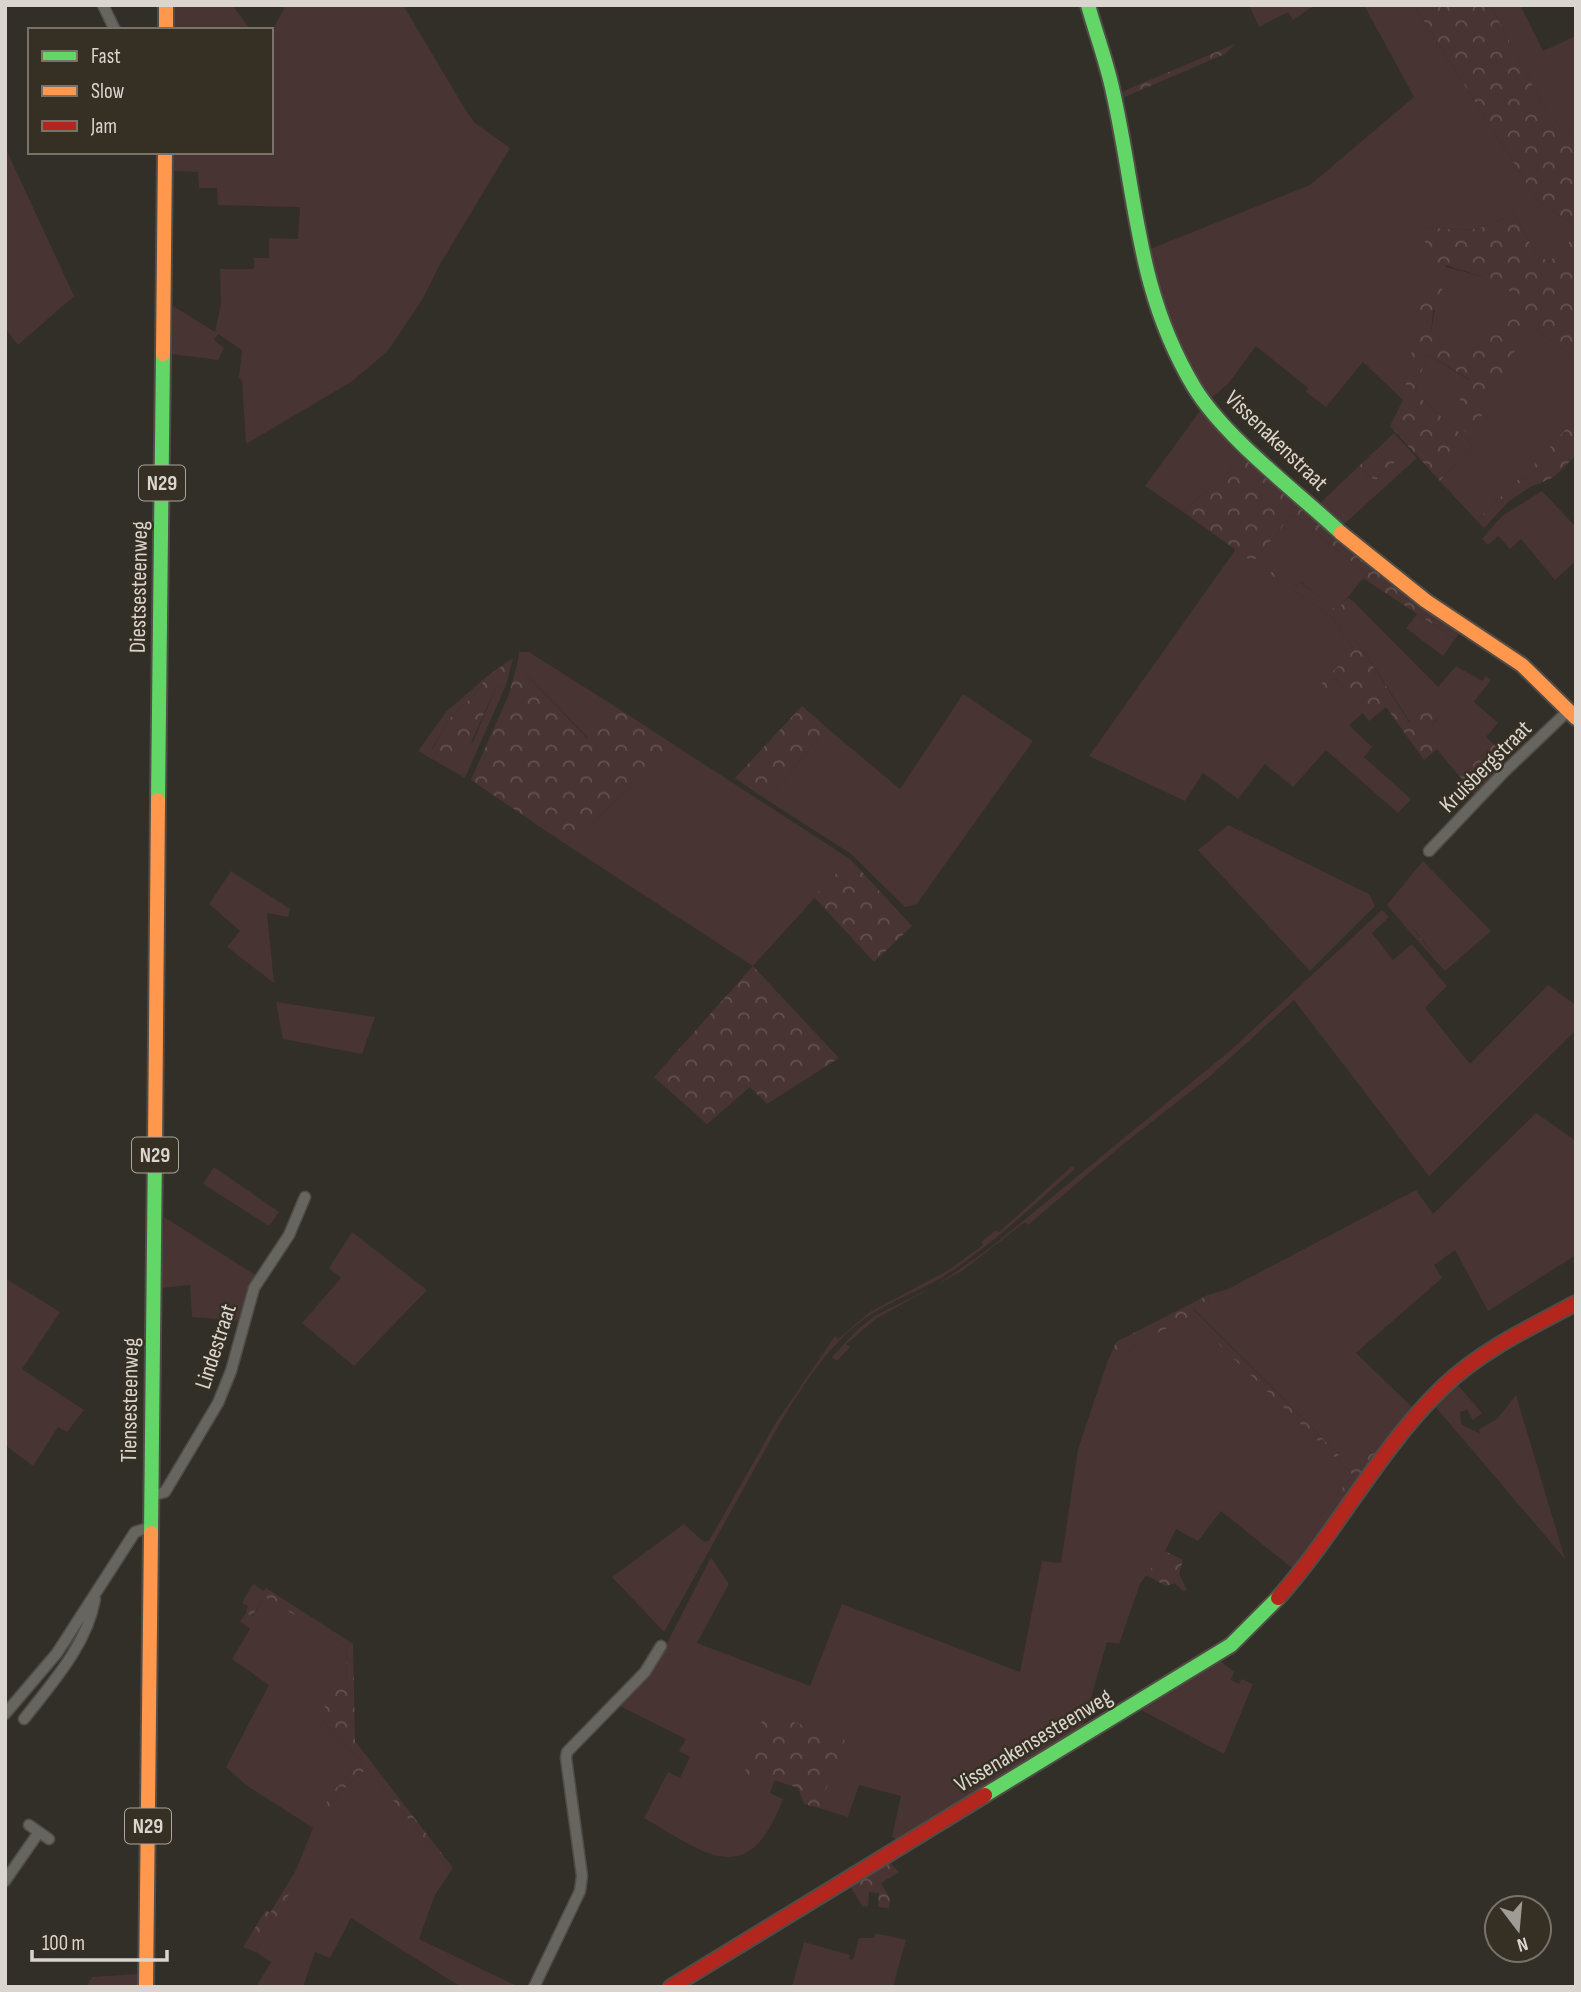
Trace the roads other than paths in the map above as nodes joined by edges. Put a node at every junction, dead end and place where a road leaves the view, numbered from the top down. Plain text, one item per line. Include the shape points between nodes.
1 (103, 5) edge
2 (166, 5) edge
3 (1088, 5) edge
4 (114, 28) edge
5 (166, 28) edge
6 (165, 154) edge
7 (1573, 713) edge
8 (159, 813) joint
9 (1429, 851) dead end
10 (305, 1197) dead end
11 (1576, 1303) edge
12 (151, 1496) junction
13 (151, 1527) junction
14 (95, 1595) junction
15 (661, 1646) dead end
16 (5, 1714) edge
17 (24, 1719) dead end
18 (29, 1825) dead end
19 (39, 1832) junction
20 (49, 1839) dead end
21 (5, 1881) edge
22 (146, 1987) edge
23 (534, 1987) edge
24 (671, 1987) edge

1 - 4 street
2 - 5 street
3 - 7 street, Vissenakenstraat via 1114,91 1146,277 1161,323 1195,389 1230,430 1366,554 1426,601 1522,665
6 - 8 street, Diestsesteenweg / N29
7 - 9 street, Kruisbergstraat via 1504,772
8 - 12 street, Tiensesteenweg / N29
10 - 12 street, Lindestraat via 289,1235 254,1288 231,1371 213,1412 165,1492
11 - 24 street, Vissenakensesteenweg via 1460,1372 1418,1414 1269,1611 1231,1645
12 - 13 street, Tiensesteenweg / N29
13 - 14 street via 135,1532
13 - 22 street, Tiensesteenweg / N29
14 - 16 street via 57,1653
14 - 17 street via 86,1630
15 - 23 street via 645,1672 568,1752 580,1891
18 - 19 street
19 - 20 street
19 - 21 street

